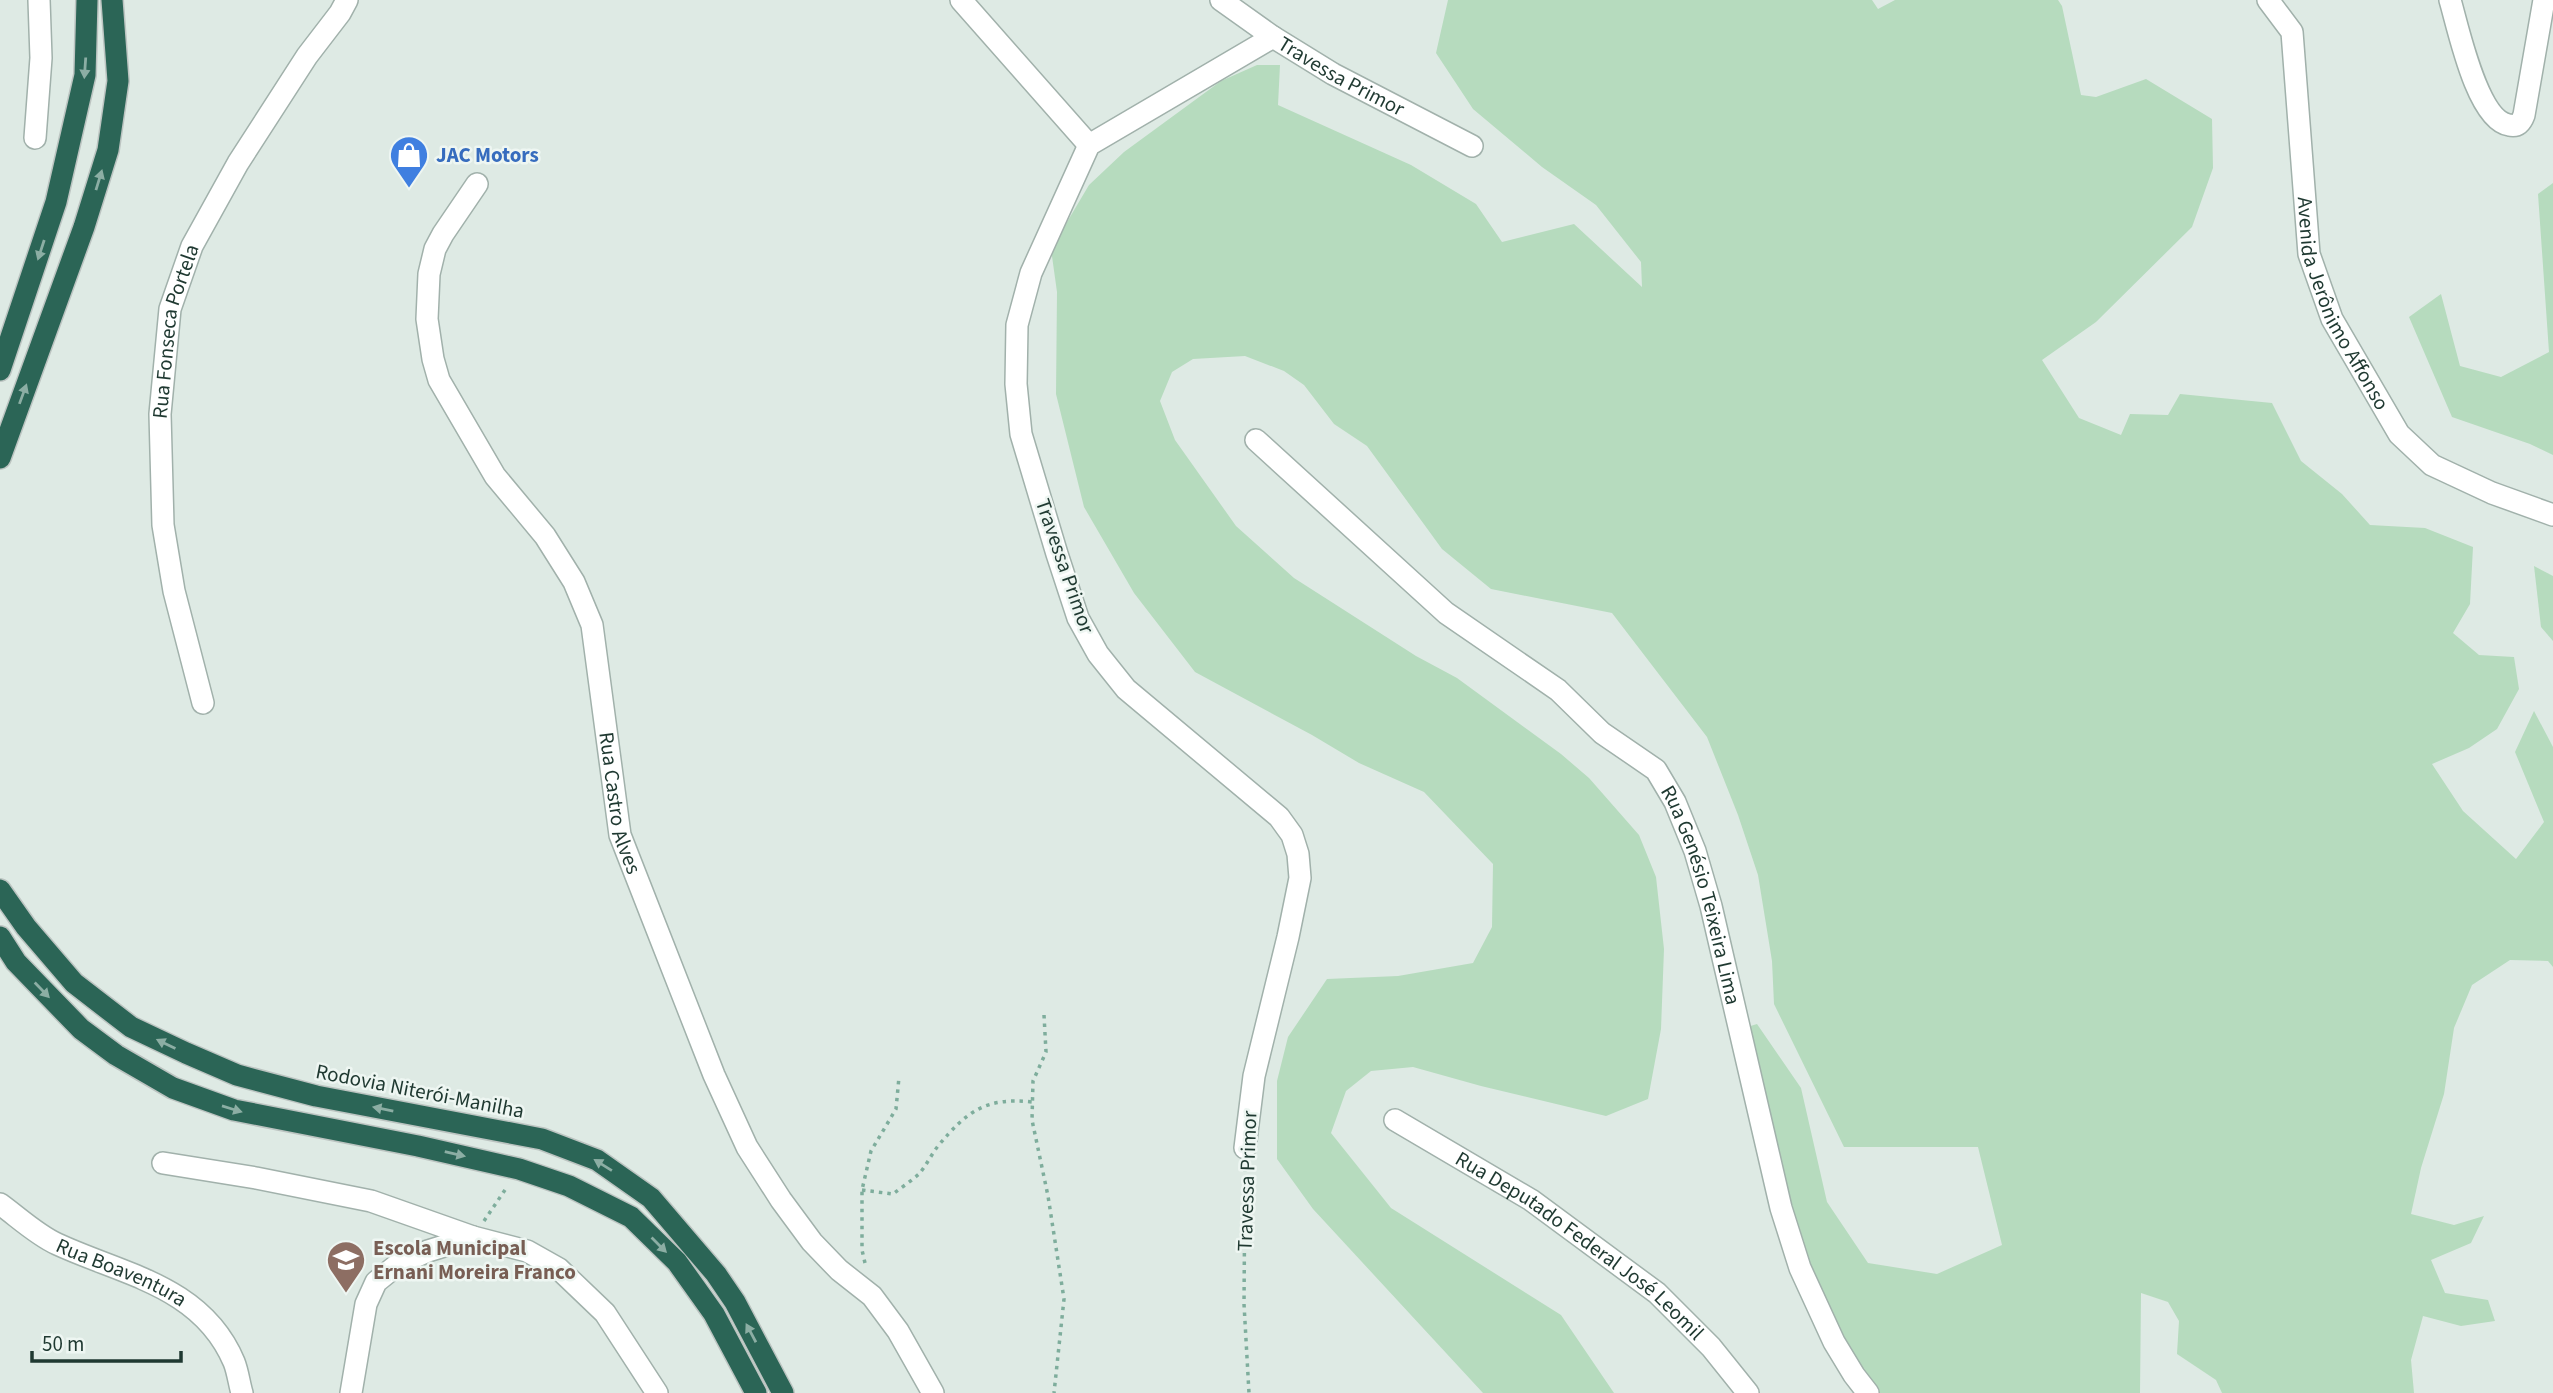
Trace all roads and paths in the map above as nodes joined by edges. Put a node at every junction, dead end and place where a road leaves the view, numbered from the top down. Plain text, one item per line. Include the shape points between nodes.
1 (39, 0) edge
2 (87, 0) edge
3 (112, 0) edge
4 (347, 0) edge
5 (961, 0) edge
6 (1221, 0) edge
7 (2268, 0) edge
8 (2451, 0) edge
9 (2544, 0) edge
10 (1273, 37) junction
11 (35, 138) dead end
12 (1089, 145) junction
13 (1472, 146) dead end
14 (477, 184) dead end
15 (0, 370) edge
16 (1256, 440) dead end
17 (0, 458) edge
18 (2553, 515) edge
19 (204, 703) dead end
20 (0, 890) edge
21 (0, 937) edge
22 (1044, 1014) dead end
23 (899, 1077) dead end
24 (1032, 1102) junction
25 (1395, 1120) dead end
26 (1245, 1148) joint
27 (163, 1163) dead end
28 (519, 1169) junction
29 (862, 1190) junction
30 (0, 1204) edge
31 (473, 1237) junction
32 (872, 1296) junction
33 (242, 1393) edge
34 (351, 1393) edge
35 (657, 1393) edge
36 (756, 1393) edge
37 (783, 1393) edge
38 (933, 1393) edge
39 (1054, 1393) edge
40 (1249, 1393) edge
41 (1748, 1393) edge
42 (1868, 1393) edge

1 - 11 street via 41,58
2 -> 15 highway via 85,75 57,202
17 -> 3 highway via 85,227 108,150 118,81
4 - 19 street, Rua Fonseca Portela via 238,163 192,246 170,309 160,414 163,525 174,592
5 - 12 street
6 - 10 street
7 - 18 street, Avenida Jerônimo Affonso via 2292,32 2309,254 2332,319 2399,434 2432,465 2492,494
8 - 9 street via 2477,89 2496,119 2515,126 2524,115
10 - 12 street, Travessa Primor
10 - 13 street, Travessa Primor via 1333,74
12 - 26 street, Travessa Primor via 1031,273 1017,325 1021,434 1078,618 1098,654 1126,688 1279,817 1293,835 1300,878 1254,1076
14 - 32 street, Rua Castro Alves via 435,249 429,274 427,319 439,380 495,476 545,536 574,582 592,625 620,835 747,1147 812,1242
16 - 42 street, Rua Genésio Teixeira Lima via 1446,613 1558,690 1602,733 1656,770 1675,802 1705,884 1781,1208 1800,1268 1834,1342
37 -> 20 highway, Rodovia Niterói-Manilha via 716,1274 651,1198 597,1160 542,1139 316,1096 237,1075 186,1053 131,1027 74,983
21 -> 28 highway via 16,962 81,1029 173,1088 234,1110
22 - 24 path via 1046,1052 1033,1081
23 - 29 path via 896,1109 872,1151
24 - 29 path via 985,1104 959,1123 919,1173 893,1194
24 - 39 path via 1064,1299
25 - 41 street, Rua Deputado Federal José Leomil via 1531,1200 1657,1293 1711,1347
26 - 40 path, Travessa Primor via 1244,1304
27 - 31 street via 371,1202
28 - 31 path
28 -> 36 highway via 569,1186 632,1217 677,1262 715,1314
29 - 32 path via 862,1250
30 - 33 street, Rua Boaventura via 54,1243 156,1283 197,1310 218,1332 234,1363
31 - 34 street via 397,1265 376,1282 366,1304
31 - 35 street via 527,1251 559,1269 605,1312
32 - 38 street, Rua Castro Alves

